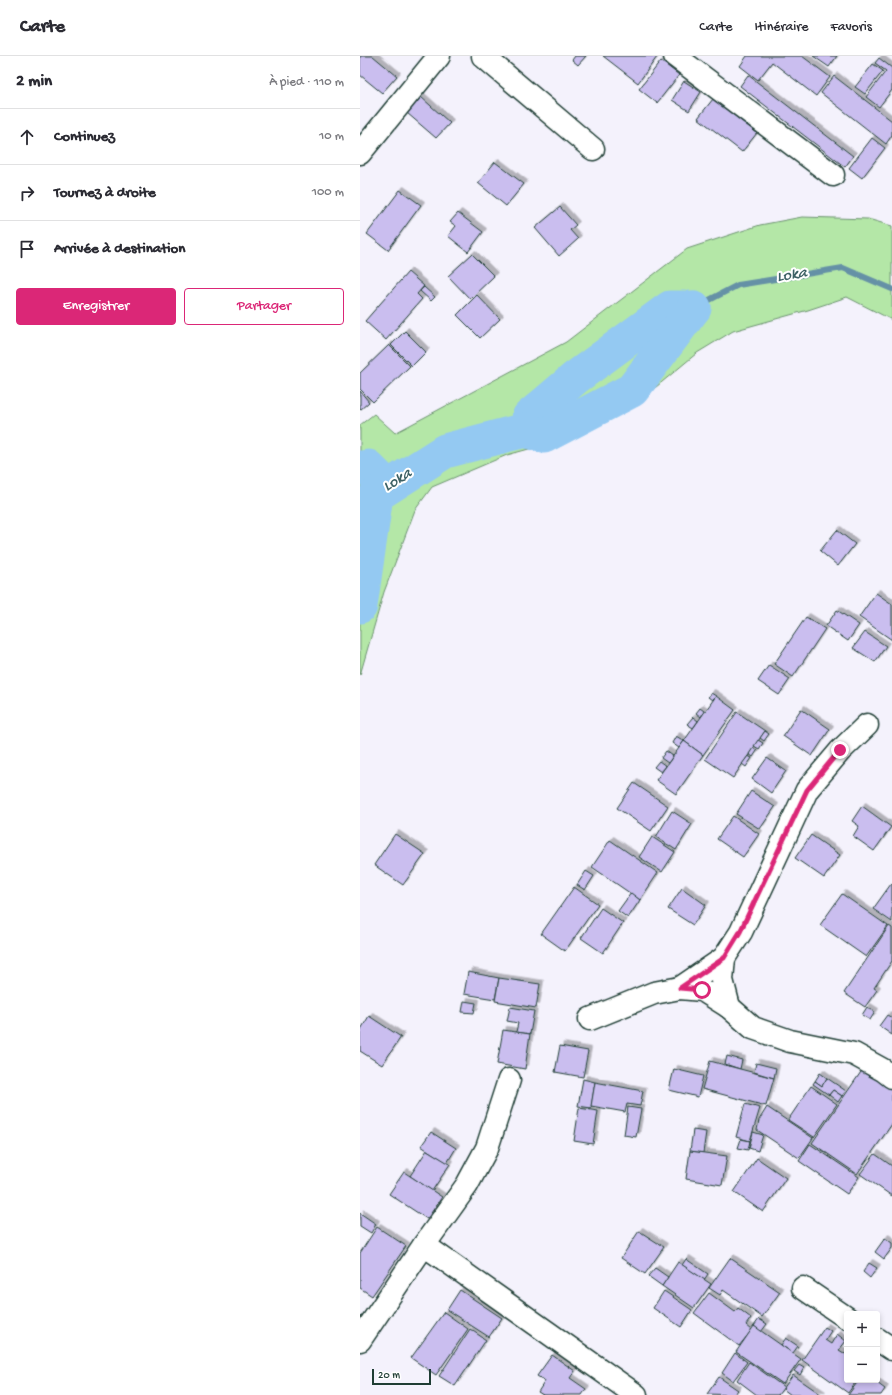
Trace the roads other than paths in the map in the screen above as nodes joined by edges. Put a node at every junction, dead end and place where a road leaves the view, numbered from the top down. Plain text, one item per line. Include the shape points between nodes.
1 (439, 56) edge
2 (483, 56) edge
3 (675, 56) edge
4 (593, 148) dead end
5 (360, 153) edge
6 (833, 175) dead end
7 (868, 725) dead end
8 (724, 958) junction
9 (680, 988) junction
10 (729, 1007) junction
11 (590, 1019) dead end
12 (892, 1077) edge
13 (509, 1080) dead end
14 (424, 1245) junction
15 (804, 1288) dead end
16 (844, 1316) edge
17 (360, 1340) edge
18 (880, 1341) edge
19 (892, 1349) edge
20 (636, 1395) edge

1 - 5 street
2 - 4 street
3 - 6 street
7 - 8 street via 840,750 807,790 740,932
8 - 9 street
8 - 10 street via 722,980
9 - 10 street via 702,990
9 - 11 street via 654,993
10 - 12 street via 753,1028 790,1041 854,1054
13 - 14 street via 487,1148 467,1185
14 - 17 street
14 - 20 street
15 - 16 street
18 - 19 street

